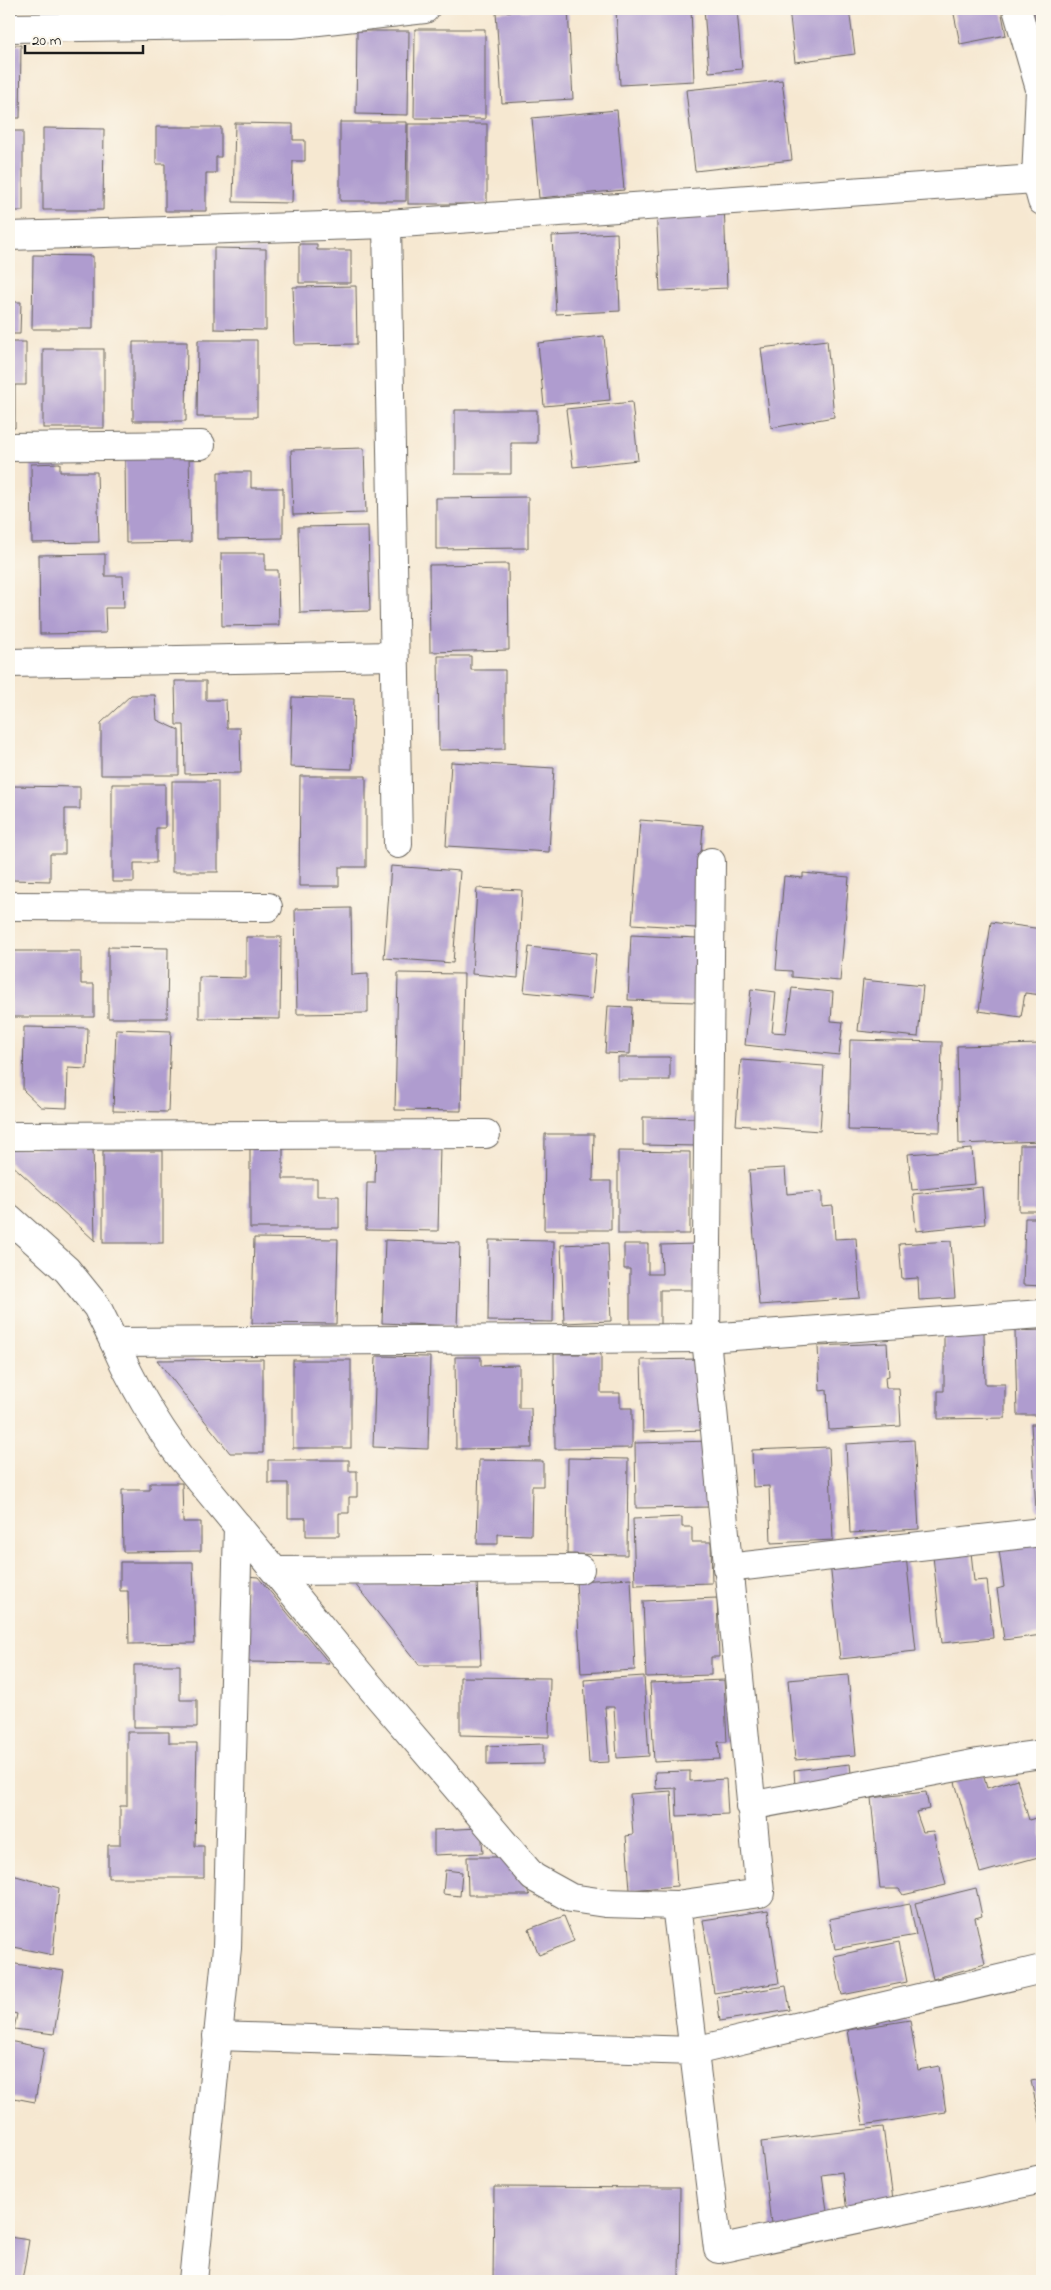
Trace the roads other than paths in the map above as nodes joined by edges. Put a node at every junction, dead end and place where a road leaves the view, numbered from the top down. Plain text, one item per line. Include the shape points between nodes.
1 (425, 9) edge
2 (1017, 9) edge
3 (9, 28) edge
4 (1041, 89) edge
5 (1039, 190) edge
6 (387, 224) junction
7 (9, 236) edge
8 (200, 444) dead end
9 (9, 447) edge
10 (394, 656) junction
11 (9, 663) edge
12 (398, 844) dead end
13 (711, 862) dead end
14 (9, 906) edge
15 (268, 907) dead end
16 (486, 1134) dead end
17 (9, 1136) edge
18 (9, 1218) edge
19 (1042, 1314) edge
20 (706, 1338) junction
21 (114, 1342) junction
22 (238, 1526) junction
23 (1042, 1532) edge
24 (580, 1568) dead end
25 (727, 1568) junction
26 (276, 1571) junction
27 (1042, 1754) edge
28 (750, 1806) junction
29 (676, 1905) junction
30 (1042, 1969) edge
31 (217, 2036) junction
32 (694, 2051) junction
33 (1042, 2179) edge
34 (194, 2281) edge

1 - 3 street via 292,24
2 - 4 street
4 - 5 street
5 - 6 street
6 - 7 street
6 - 10 street
8 - 9 street
10 - 11 street
10 - 12 street
13 - 20 street
14 - 15 street
16 - 17 street
18 - 21 street via 67,1270 97,1307
19 - 20 street
20 - 21 street
20 - 25 street
21 - 22 street via 130,1379 163,1432
22 - 26 street
22 - 31 street via 227,1948
23 - 25 street
24 - 26 street
25 - 28 street
26 - 29 street via 533,1877 571,1898 605,1903
27 - 28 street
28 - 29 street via 760,1894
29 - 32 street
30 - 32 street
31 - 32 street
31 - 34 street
32 - 33 street via 718,2249

